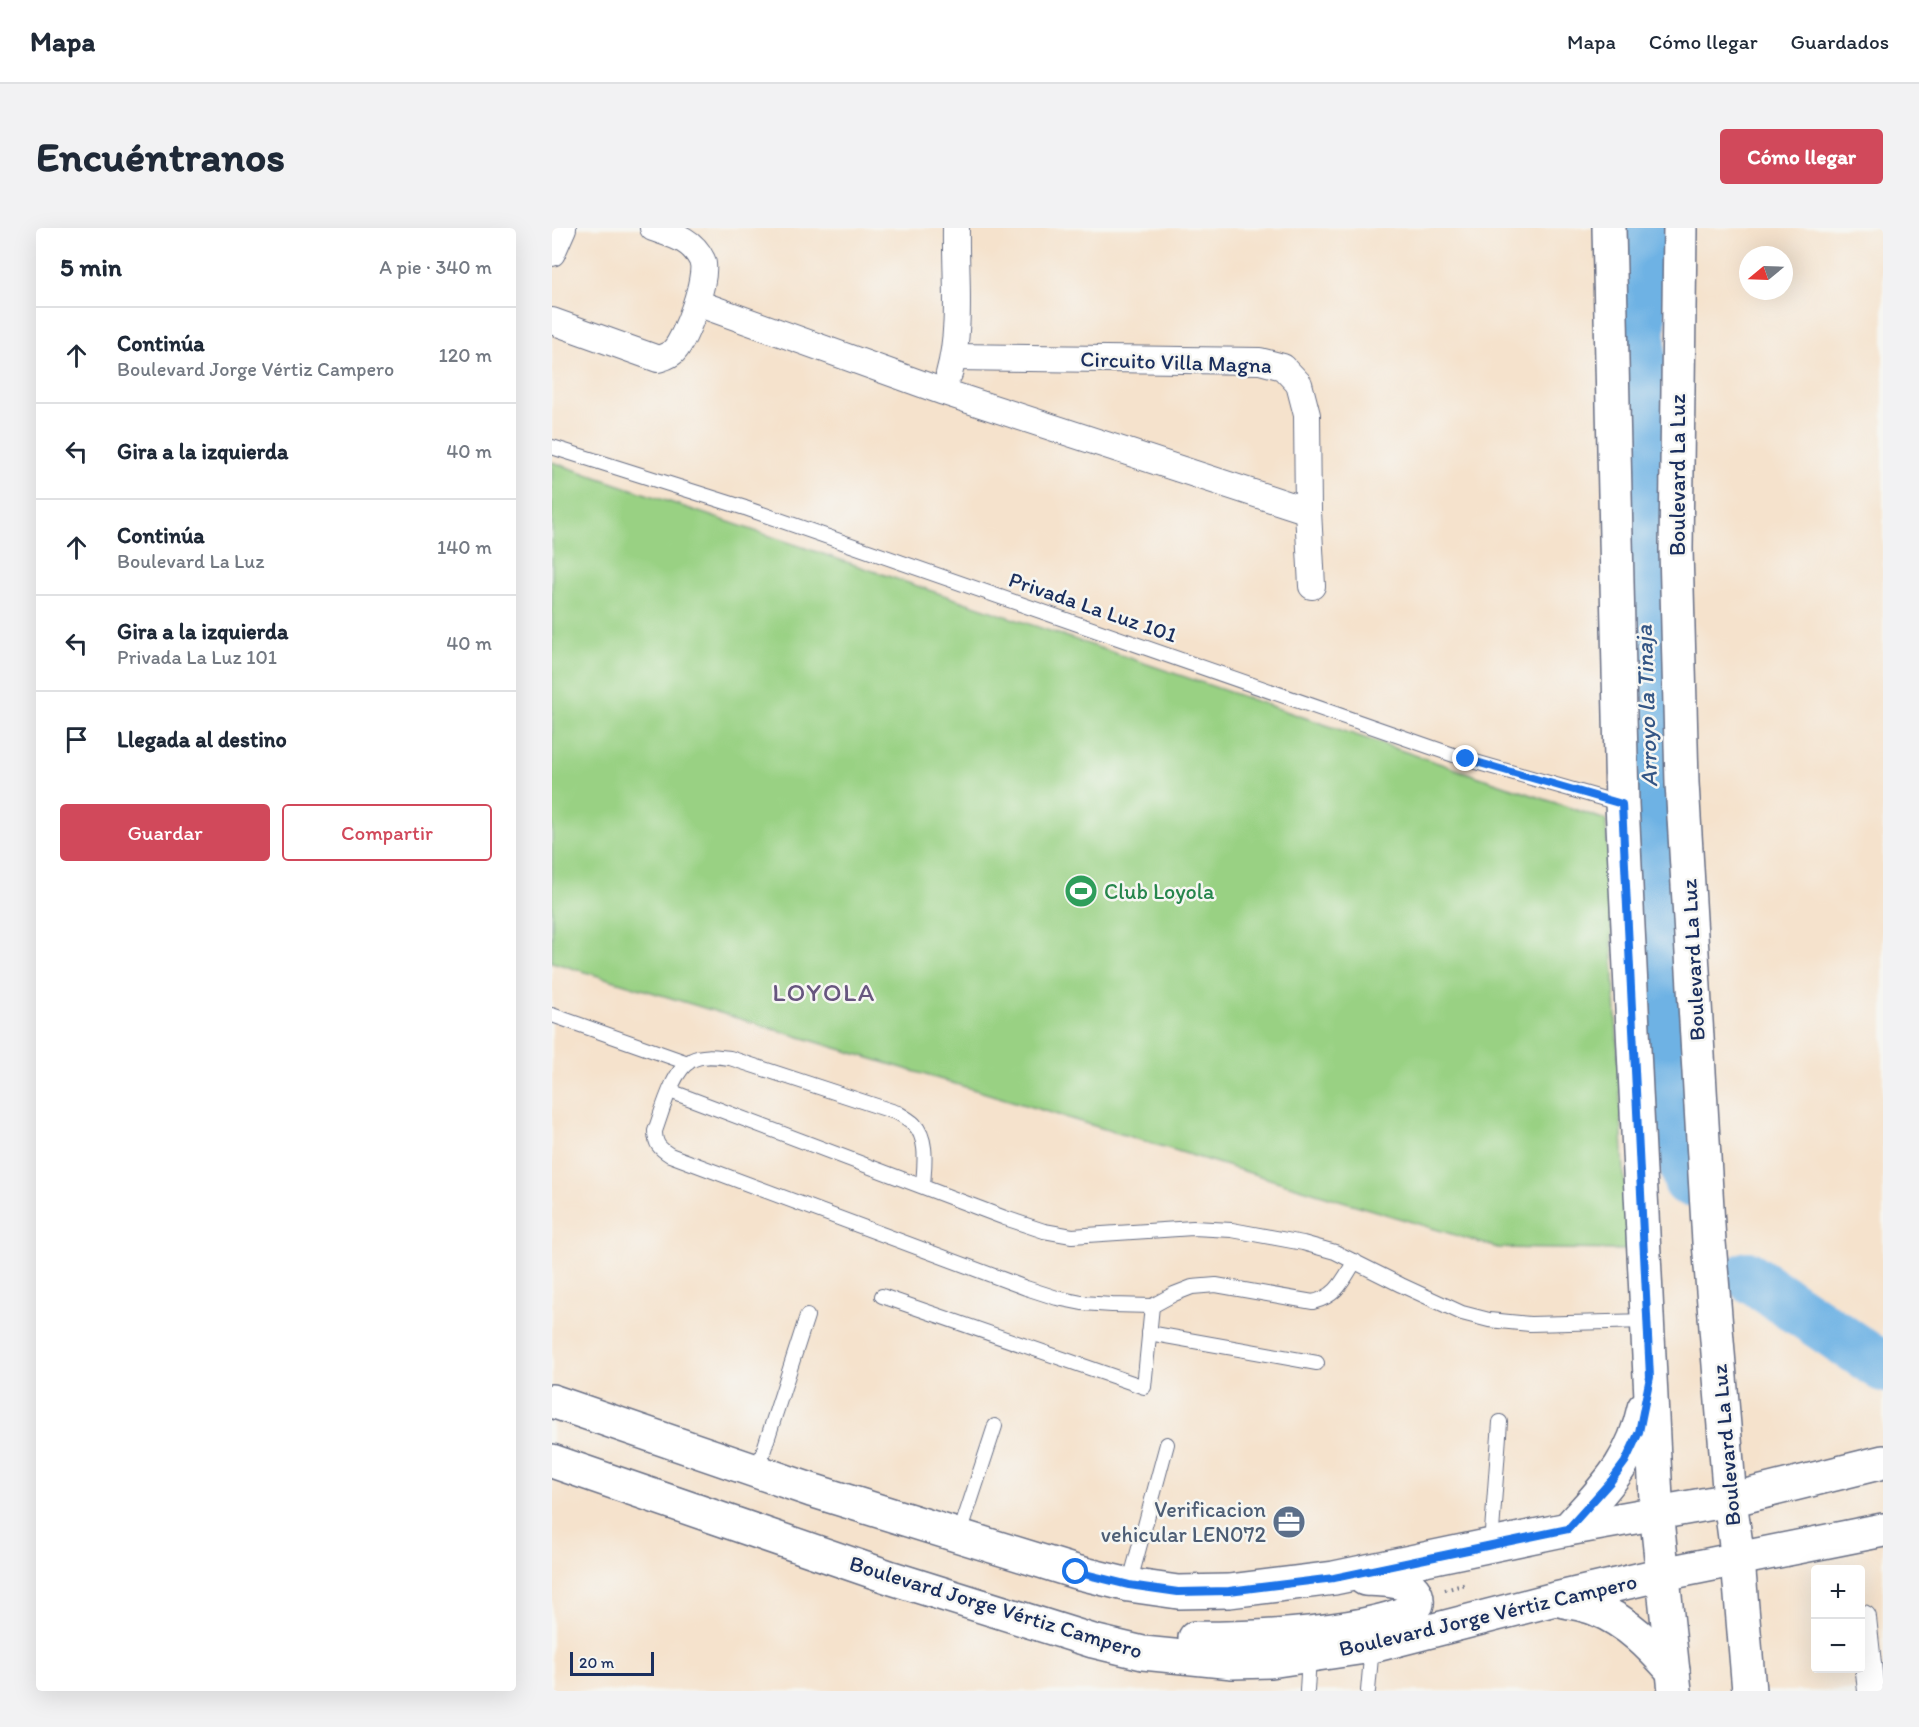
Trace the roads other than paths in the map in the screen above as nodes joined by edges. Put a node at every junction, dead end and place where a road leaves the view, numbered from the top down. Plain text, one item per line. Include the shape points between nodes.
1 (563, 228) edge
2 (653, 228) edge
3 (956, 228) edge
4 (1609, 228) edge
5 (1680, 228) edge
6 (552, 253) edge
7 (697, 303) junction
8 (552, 321) edge
9 (954, 357) junction
10 (944, 392) junction
11 (552, 447) edge
12 (1308, 511) junction
13 (1312, 586) dead end
14 (1622, 804) junction
15 (552, 1015) edge
16 (688, 1063) junction
17 (670, 1091) junction
18 (923, 1186) junction
19 (1355, 1261) junction
20 (882, 1296) dead end
21 (1152, 1306) junction
22 (807, 1316) dead end
23 (1647, 1321) junction
24 (1149, 1332) junction
25 (1317, 1363) dead end
26 (1650, 1377) junction
27 (552, 1401) edge
28 (1500, 1422) dead end
29 (995, 1426) dead end
30 (1167, 1444) dead end
31 (552, 1461) edge
32 (1883, 1462) edge
33 (757, 1471) junction
34 (1730, 1500) junction
35 (1657, 1512) junction
36 (1568, 1529) junction
37 (1883, 1530) edge
38 (959, 1536) junction
39 (1491, 1545) junction
40 (1738, 1560) junction
41 (1663, 1574) junction
42 (1334, 1578) junction
43 (1129, 1585) junction
44 (1555, 1599) junction
45 (1863, 1619) edge
46 (1093, 1641) junction
47 (1372, 1646) junction
48 (1309, 1656) junction
49 (1674, 1681) edge
50 (1307, 1691) edge
51 (1368, 1691) edge
52 (1749, 1691) edge
53 (1871, 1691) edge

1 - 6 street
2 - 7 street via 683,238 703,262
3 - 9 street
4 - 14 main road
5 - 34 main road, Boulevard La Luz via 1676,549 1682,783 1709,1242
7 - 8 street via 675,350 658,359
7 - 10 street
9 - 10 street
9 - 12 street, Circuito Villa Magna via 1260,361 1283,367 1299,384 1307,415
10 - 12 street
11 - 14 lane, Privada La Luz 101 via 745,508 1466,759
12 - 13 street, Circuito Villa Magna
14 - 23 main road
15 - 16 lane
16 - 17 lane via 681,1068
16 - 18 lane via 712,1056 730,1058 898,1113 914,1124 922,1137
17 - 18 lane
17 - 21 lane via 655,1131 655,1142 670,1155 1057,1298
18 - 19 lane via 1005,1218 1072,1236 1193,1228 1232,1230 1303,1243
19 - 21 lane via 1334,1293 1313,1302 1215,1285 1192,1287
19 - 23 lane via 1462,1313 1489,1320 1530,1324
20 - 24 lane via 1144,1387
21 - 24 lane
22 - 33 lane
23 - 26 main road
24 - 25 lane
26 - 35 main road
26 - 36 main road via 1639,1432 1625,1462
27 - 33 main road
28 - 39 lane
29 - 38 lane
30 - 43 lane
31 - 46 main road, Boulevard Jorge Vértiz Campero via 892,1578
32 - 34 main road
33 - 38 main road
34 - 35 main road
34 - 40 main road, Boulevard La Luz
35 - 36 main road
35 - 41 main road
36 - 39 main road
37 - 40 main road, Boulevard Jorge Vértiz Campero
38 - 43 main road
39 - 42 main road
40 - 41 main road, Boulevard Jorge Vértiz Campero
40 - 52 main road, Boulevard La Luz
41 - 44 main road, Boulevard Jorge Vértiz Campero
41 - 49 main road
42 - 43 main road via 1229,1591 1178,1592
42 - 46 main road via 1406,1584 1415,1592 1417,1604 1406,1613 1383,1620 1301,1635 1220,1639 1140,1632
44 - 47 main road, Boulevard Jorge Vértiz Campero
44 - 49 main road via 1595,1608 1620,1621 1648,1643
45 - 53 street
46 - 48 main road, Boulevard Jorge Vértiz Campero via 1143,1653 1233,1662
47 - 48 main road, Boulevard Jorge Vértiz Campero
47 - 51 lane
48 - 50 lane

